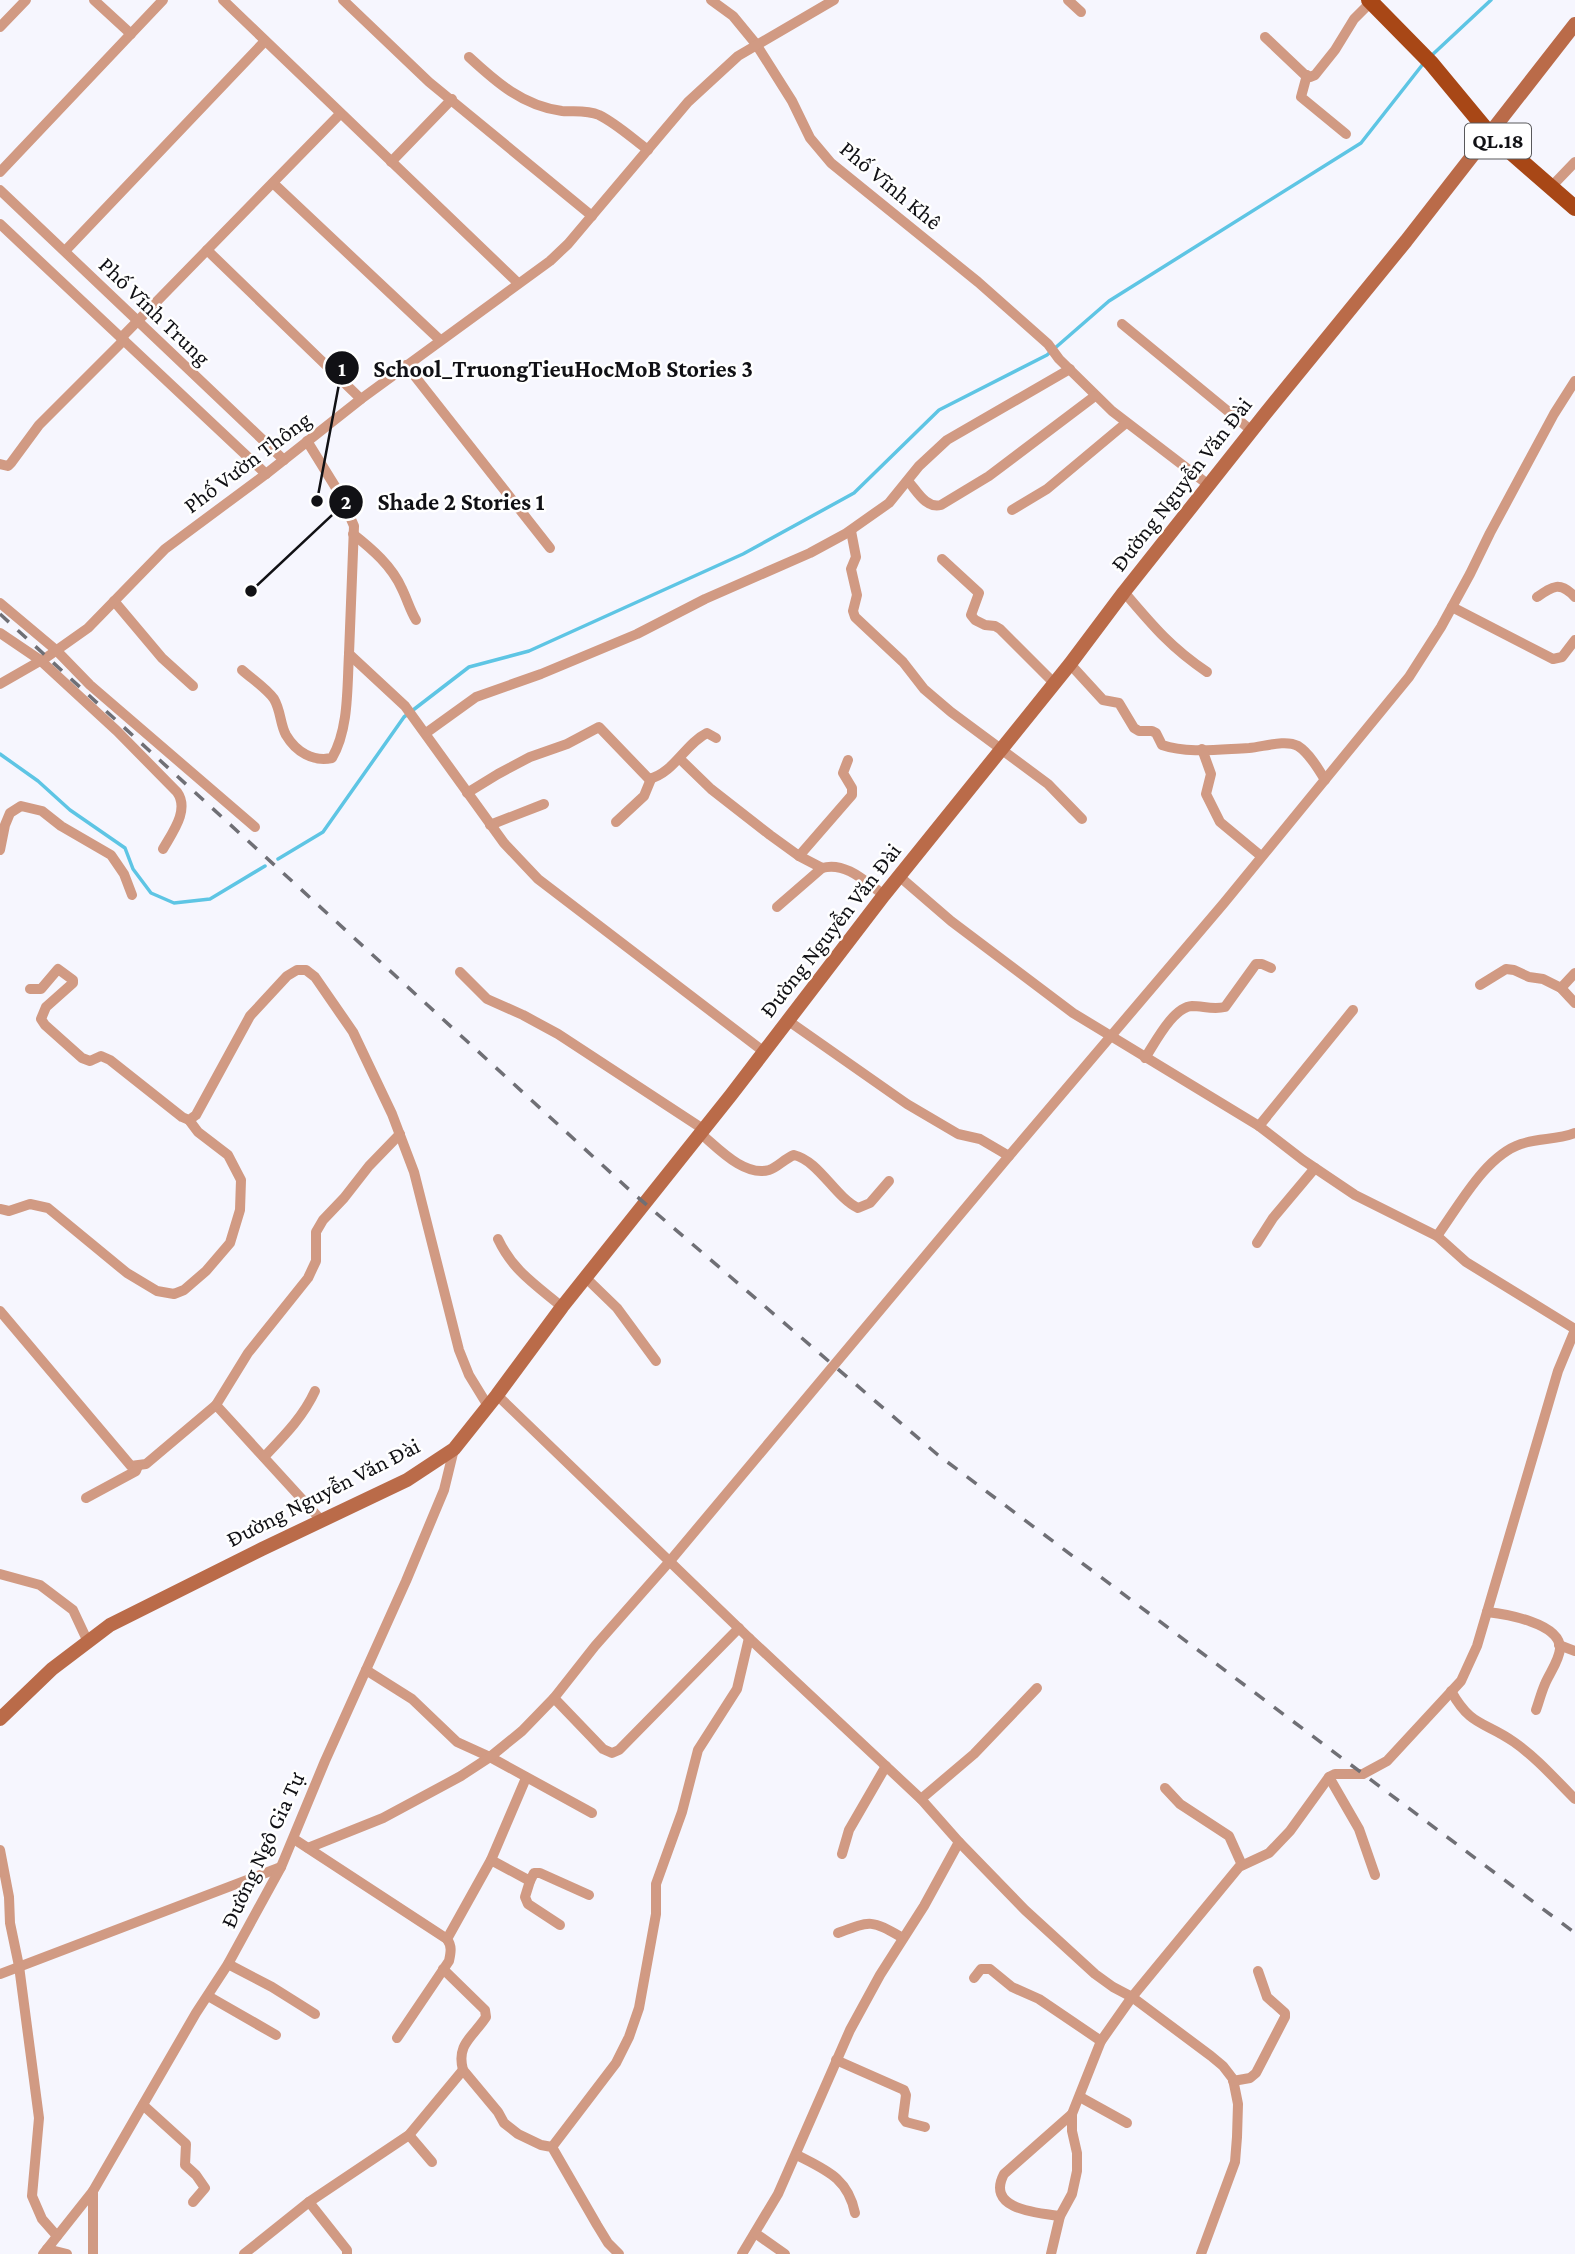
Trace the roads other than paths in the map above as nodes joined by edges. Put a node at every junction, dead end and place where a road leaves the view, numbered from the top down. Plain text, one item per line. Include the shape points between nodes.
1 (26, 0) edge
2 (94, 0) edge
3 (163, 0) edge
4 (223, 0) edge
5 (343, 0) edge
6 (711, 0) edge
7 (834, 0) edge
8 (1068, 0) edge
9 (1370, 1) edge
10 (1081, 12) dead end
11 (1575, 24) edge
12 (0, 27) edge
13 (131, 34) junction
14 (1265, 37) dead end
15 (265, 41) junction
16 (756, 44) junction
17 (469, 57) dead end
18 (1307, 75) junction
19 (452, 99) junction
20 (340, 114) junction
21 (1489, 133) junction
22 (1346, 134) dead end
23 (648, 150) junction
24 (391, 162) junction
25 (1575, 162) edge
26 (0, 172) edge
27 (273, 183) junction
28 (1551, 187) junction
29 (0, 190) edge
30 (1575, 208) edge
31 (592, 216) junction
32 (0, 224) edge
33 (207, 250) junction
34 (65, 251) junction
35 (518, 283) junction
36 (138, 320) junction
37 (1122, 324) dead end
38 (123, 339) junction
39 (440, 340) junction
40 (406, 365) junction
41 (1070, 369) junction
42 (1575, 381) edge
43 (1095, 396) junction
44 (361, 398) junction
45 (1126, 423) junction
46 (1252, 431) junction
47 (307, 441) junction
48 (284, 460) junction
49 (0, 464) edge
50 (266, 474) junction
51 (908, 481) junction
52 (1210, 486) junction
53 (1012, 510) dead end
54 (851, 531) junction
55 (353, 534) junction
56 (550, 548) dead end
57 (942, 559) dead end
58 (1124, 592) junction
59 (1537, 597) dead end
60 (1575, 597) edge
61 (114, 601) junction
62 (0, 603) edge
63 (1452, 607) junction
64 (416, 620) dead end
65 (0, 633) edge
66 (1574, 643) edge
67 (55, 650) junction
68 (349, 654) junction
69 (40, 660) junction
70 (1070, 664) junction
71 (242, 670) dead end
72 (1207, 672) dead end
73 (1054, 683) junction
74 (0, 684) edge
75 (193, 687) dead end
76 (426, 733) junction
77 (716, 738) dead end
78 (1002, 749) junction
79 (1202, 749) junction
80 (680, 759) junction
81 (848, 760) dead end
82 (651, 779) junction
83 (1325, 779) junction
84 (467, 793) junction
85 (544, 804) dead end
86 (1082, 819) dead end
87 (616, 822) dead end
88 (490, 825) junction
89 (255, 827) dead end
90 (163, 849) dead end
91 (0, 850) edge
92 (799, 856) junction
93 (1261, 856) junction
94 (822, 868) junction
95 (900, 877) junction
96 (132, 895) dead end
97 (884, 895) junction
98 (777, 907) dead end
99 (1271, 968) dead end
100 (460, 972) dead end
101 (1575, 973) edge
102 (1480, 985) dead end
103 (1560, 988) junction
104 (30, 989) dead end
105 (1575, 1003) edge
106 (1353, 1010) dead end
107 (787, 1020) junction
108 (1110, 1036) junction
109 (763, 1051) junction
110 (1145, 1058) junction
111 (189, 1120) junction
112 (1259, 1126) junction
113 (702, 1131) junction
114 (1575, 1133) edge
115 (400, 1134) junction
116 (1009, 1156) junction
117 (1315, 1168) junction
118 (889, 1181) dead end
119 (0, 1209) edge
120 (1437, 1236) junction
121 (498, 1239) dead end
122 (1257, 1242) dead end
123 (586, 1278) junction
124 (562, 1307) junction
125 (0, 1311) edge
126 (1575, 1330) edge
127 (656, 1362) dead end
128 (315, 1391) dead end
129 (493, 1401) junction
130 (216, 1405) junction
131 (454, 1449) junction
132 (264, 1457) junction
133 (138, 1466) junction
134 (86, 1498) dead end
135 (322, 1521) junction
136 (670, 1561) junction
137 (0, 1574) edge
138 (1487, 1612) junction
139 (738, 1628) junction
140 (749, 1638) junction
141 (88, 1642) junction
142 (1559, 1645) junction
143 (1575, 1651) edge
144 (366, 1670) junction
145 (1037, 1688) dead end
146 (1451, 1691) junction
147 (554, 1698) junction
148 (1536, 1710) dead end
149 (0, 1719) edge
150 (490, 1758) junction
151 (887, 1766) junction
152 (1329, 1777) junction
153 (526, 1778) junction
154 (1165, 1788) dead end
155 (1575, 1798) edge
156 (921, 1799) junction
157 (592, 1813) dead end
158 (294, 1839) junction
159 (959, 1842) junction
160 (308, 1848) junction
161 (0, 1850) edge
162 (842, 1854) dead end
163 (491, 1860) junction
164 (1242, 1865) junction
165 (281, 1867) junction
166 (1375, 1875) dead end
167 (530, 1881) junction
168 (589, 1895) dead end
169 (560, 1925) dead end
170 (838, 1933) dead end
171 (903, 1938) junction
172 (447, 1939) junction
173 (228, 1964) junction
174 (19, 1966) junction
175 (443, 1969) junction
176 (1258, 1970) dead end
177 (0, 1974) edge
178 (975, 1978) dead end
179 (208, 1996) junction
180 (1132, 1997) junction
181 (315, 2014) dead end
182 (276, 2035) dead end
183 (397, 2038) dead end
184 (1101, 2042) junction
185 (836, 2060) junction
186 (463, 2070) junction
187 (1233, 2081) junction
188 (1080, 2097) junction
189 (143, 2105) junction
190 (1072, 2114) junction
191 (1127, 2123) dead end
192 (925, 2127) dead end
193 (409, 2135) junction
194 (552, 2147) junction
195 (797, 2155) junction
196 (432, 2162) dead end
197 (93, 2191) junction
198 (193, 2202) dead end
199 (309, 2202) junction
200 (855, 2213) dead end
201 (1060, 2216) junction
202 (755, 2233) junction
203 (57, 2236) junction
204 (45, 2251) edge
205 (67, 2254) edge
206 (93, 2254) edge
207 (244, 2254) edge
208 (347, 2254) edge
209 (619, 2254) edge
210 (742, 2254) edge
211 (785, 2254) edge
212 (1051, 2254) edge
213 (1201, 2254) edge

1 - 12 street
2 - 13 street
3 - 13 street
4 - 15 street
5 - 19 street
6 - 16 street, Phố Vĩnh Khê via 733,16
7 - 16 street, Phố Vườn Thông
8 - 10 street
9 - 18 street via 1319,72
9 - 21 main road, QL.18
11 - 21 street, Đường Nguyễn Văn Đài
13 - 26 street
14 - 18 street
15 - 20 street
15 - 34 street
16 - 23 street, Phố Vườn Thông via 688,102
16 - 41 street, Phố Vĩnh Khê via 810,138 831,163 978,282
17 - 23 street via 531,103 598,115
18 - 22 street via 1301,97
19 - 24 street
19 - 31 street
20 - 24 street
20 - 27 street
21 - 28 main road, QL.18
21 - 46 street, Đường Nguyễn Văn Đài
23 - 31 street, Phố Vườn Thông
24 - 35 street
25 - 28 street
27 - 33 street
27 - 39 street
28 - 30 main road, QL.18
29 - 34 street, Phố Vĩnh Trung
31 - 35 street, Phố Vườn Thông via 550,261
32 - 38 street, Phố Vĩnh Trung
33 - 36 street
33 - 44 street
34 - 36 street, Phố Vĩnh Trung
35 - 39 street, Phố Vườn Thông
36 - 38 street
36 - 48 street, Phố Vĩnh Trung
37 - 46 street
38 - 49 street via 39,425 11,463
38 - 50 street, Phố Vĩnh Trung
39 - 40 street, Phố Vườn Thông
40 - 44 street, Phố Vườn Thông
40 - 56 street
41 - 43 street
41 - 51 street via 947,440
42 - 63 street
43 - 45 street
43 - 51 street via 989,476 941,505 928,504
44 - 47 street, Phố Vườn Thông
45 - 52 street
45 - 53 street via 1048,489
46 - 52 street, Đường Nguyễn Văn Đài
47 - 48 street, Phố Vườn Thông
47 - 55 street via 341,496
48 - 50 street, Phố Vườn Thông
50 - 61 street, Phố Vườn Thông via 164,549
51 - 54 street via 889,503
52 - 58 street, Đường Nguyễn Văn Đài
54 - 76 street via 637,634 476,697
54 - 78 street via 856,557 851,569 857,595 855,617 903,662 924,689
55 - 64 street via 390,569
55 - 68 street
57 - 73 street via 979,593 971,615 975,621 1000,629
58 - 70 street, Đường Nguyễn Văn Đài
58 - 72 street via 1168,643
59 - 60 street via 1556,586
61 - 67 street, Phố Vườn Thông via 88,628
61 - 75 street
62 - 67 street
63 - 66 street via 1553,659 1562,657
63 - 83 street via 1409,677
65 - 69 street
67 - 69 street, Phố Vườn Thông
67 - 89 street
68 - 71 street via 338,747 332,758 323,760 311,758 285,734 273,698
68 - 76 street via 405,706
69 - 74 street, Phố Vườn Thông
69 - 90 street via 183,800
70 - 73 street, Đường Nguyễn Văn Đài
70 - 79 street via 1103,700 1119,703 1136,730 1156,733 1159,743 1167,747
73 - 78 street, Đường Nguyễn Văn Đài
76 - 84 street
77 - 80 street via 707,733 700,736
78 - 86 street via 1048,784
78 - 95 street, Đường Nguyễn Văn Đài
79 - 83 street via 1295,744
79 - 93 street via 1211,774 1206,794 1215,815
80 - 82 street
80 - 92 street via 711,789
81 - 92 street via 843,773 852,795
82 - 84 street via 599,727 530,757
82 - 87 street via 644,796
83 - 93 street
84 - 88 street
85 - 88 street
88 - 109 street via 538,879
91 - 96 street via 10,813 21,806 42,811 111,855
92 - 94 street
93 - 108 street
94 - 97 street via 841,867
94 - 98 street
95 - 97 street, Đường Nguyễn Văn Đài
95 - 108 street via 1055,1001
97 - 107 street, Đường Nguyễn Văn Đài
99 - 110 street via 1256,964 1224,1007 1190,1006 1176,1012
100 - 113 street via 487,999 558,1034
101 - 103 street
102 - 103 street via 1507,969
103 - 105 street
104 - 111 street via 41,989 58,969 63,971 73,984 46,1007 41,1019 45,1025 82,1058 110,1060
106 - 112 street
107 - 109 street, Đường Nguyễn Văn Đài
107 - 116 street via 907,1104 958,1134 980,1139
108 - 110 street
108 - 116 street
109 - 113 street, Đường Nguyễn Văn Đài
110 - 112 street
111 - 115 street via 196,1115 250,1016 287,976 306,970 352,1032
111 - 119 street via 228,1155 241,1180 240,1210 230,1243 184,1290 174,1294 157,1291 127,1273 48,1208 30,1204
112 - 117 street
113 - 118 street via 756,1172 794,1155 801,1157 858,1208 870,1203
113 - 123 street, Đường Nguyễn Văn Đài
114 - 120 street via 1521,1144 1501,1155
115 - 129 street via 459,1350 469,1375
115 - 130 street via 323,1220 316,1232 316,1261 308,1278 248,1353
116 - 136 street
117 - 120 street via 1355,1195
117 - 122 street
120 - 126 street via 1466,1262
121 - 124 street via 506,1258
123 - 124 street, Đường Nguyễn Văn Đài
123 - 127 street via 617,1308
124 - 129 street, Đường Nguyễn Văn Đài
125 - 133 street via 126,1460
126 - 138 street via 1558,1371
128 - 132 street via 301,1417
129 - 131 street, Đường Nguyễn Văn Đài
129 - 136 street
130 - 132 street
130 - 133 street
131 - 135 street, Đường Nguyễn Văn Đài via 407,1480
131 - 144 street, Đường Ngô Gia Tự via 444,1490
132 - 135 street
133 - 134 street
135 - 141 street, Đường Nguyễn Văn Đài via 110,1625
136 - 139 street
136 - 147 street
137 - 141 street via 40,1586 73,1610
138 - 142 street via 1537,1624 1554,1634
138 - 146 street via 1469,1667
139 - 140 street
139 - 147 street via 612,1754
140 - 151 street
140 - 194 street via 737,1689 698,1750 656,1884 656,1914 639,2008 629,2037 616,2063
141 - 149 street, Đường Nguyễn Văn Đài
142 - 143 street
142 - 148 street
144 - 150 street via 412,1699 457,1742
144 - 158 street, Đường Ngô Gia Tự
145 - 156 street via 974,1754
146 - 152 street via 1387,1761 1363,1774
146 - 155 street via 1461,1709 1527,1752
147 - 150 street
150 - 153 street
150 - 160 street via 416,1801
151 - 156 street
151 - 162 street via 849,1830
152 - 164 street via 1269,1853
152 - 166 street via 1359,1829
153 - 157 street
153 - 163 street
154 - 164 street via 1229,1836
156 - 159 street
158 - 160 street
158 - 165 street, Đường Ngô Gia Tự
159 - 171 street
159 - 180 street via 1065,1948 1112,1987
160 - 172 street
161 - 174 street
163 - 167 street
163 - 172 street
164 - 180 street
165 - 173 street, Đường Ngô Gia Tự
165 - 174 street
167 - 168 street via 534,1873 540,1873
167 - 169 street via 525,1897 528,1904
170 - 171 street via 873,1922
171 - 185 street
172 - 175 street via 451,1951
173 - 179 street, Đường Ngô Gia Tự
173 - 181 street
174 - 177 street
174 - 203 street via 39,2118 32,2196 42,2219
175 - 183 street
175 - 186 street via 485,2010 486,2017 459,2058
176 - 187 street via 1267,1997 1285,2013 1284,2018 1256,2073
178 - 184 street via 981,1969 990,1969
179 - 182 street
179 - 189 street, Đường Ngô Gia Tự
180 - 184 street
180 - 187 street via 1223,2066
184 - 188 street
185 - 192 street via 904,2090 903,2118
185 - 195 street
186 - 193 street
186 - 194 street via 504,2123 518,2134
187 - 213 street via 1238,2104 1235,2162
188 - 190 street
188 - 191 street
189 - 197 street, Đường Ngô Gia Tự
189 - 198 street via 186,2144 185,2165 205,2188
190 - 201 street via 1077,2171
190 - 201 street via 1004,2174 1001,2184 1006,2199 1017,2209
193 - 196 street
193 - 199 street
194 - 209 street
195 - 200 street via 833,2175 852,2199
195 - 202 street
197 - 203 street, Đường Ngô Gia Tự
197 - 206 street
199 - 207 street
199 - 208 street
201 - 212 street
202 - 210 street
202 - 211 street
203 - 204 street, Đường Ngô Gia Tự
204 - 205 street

